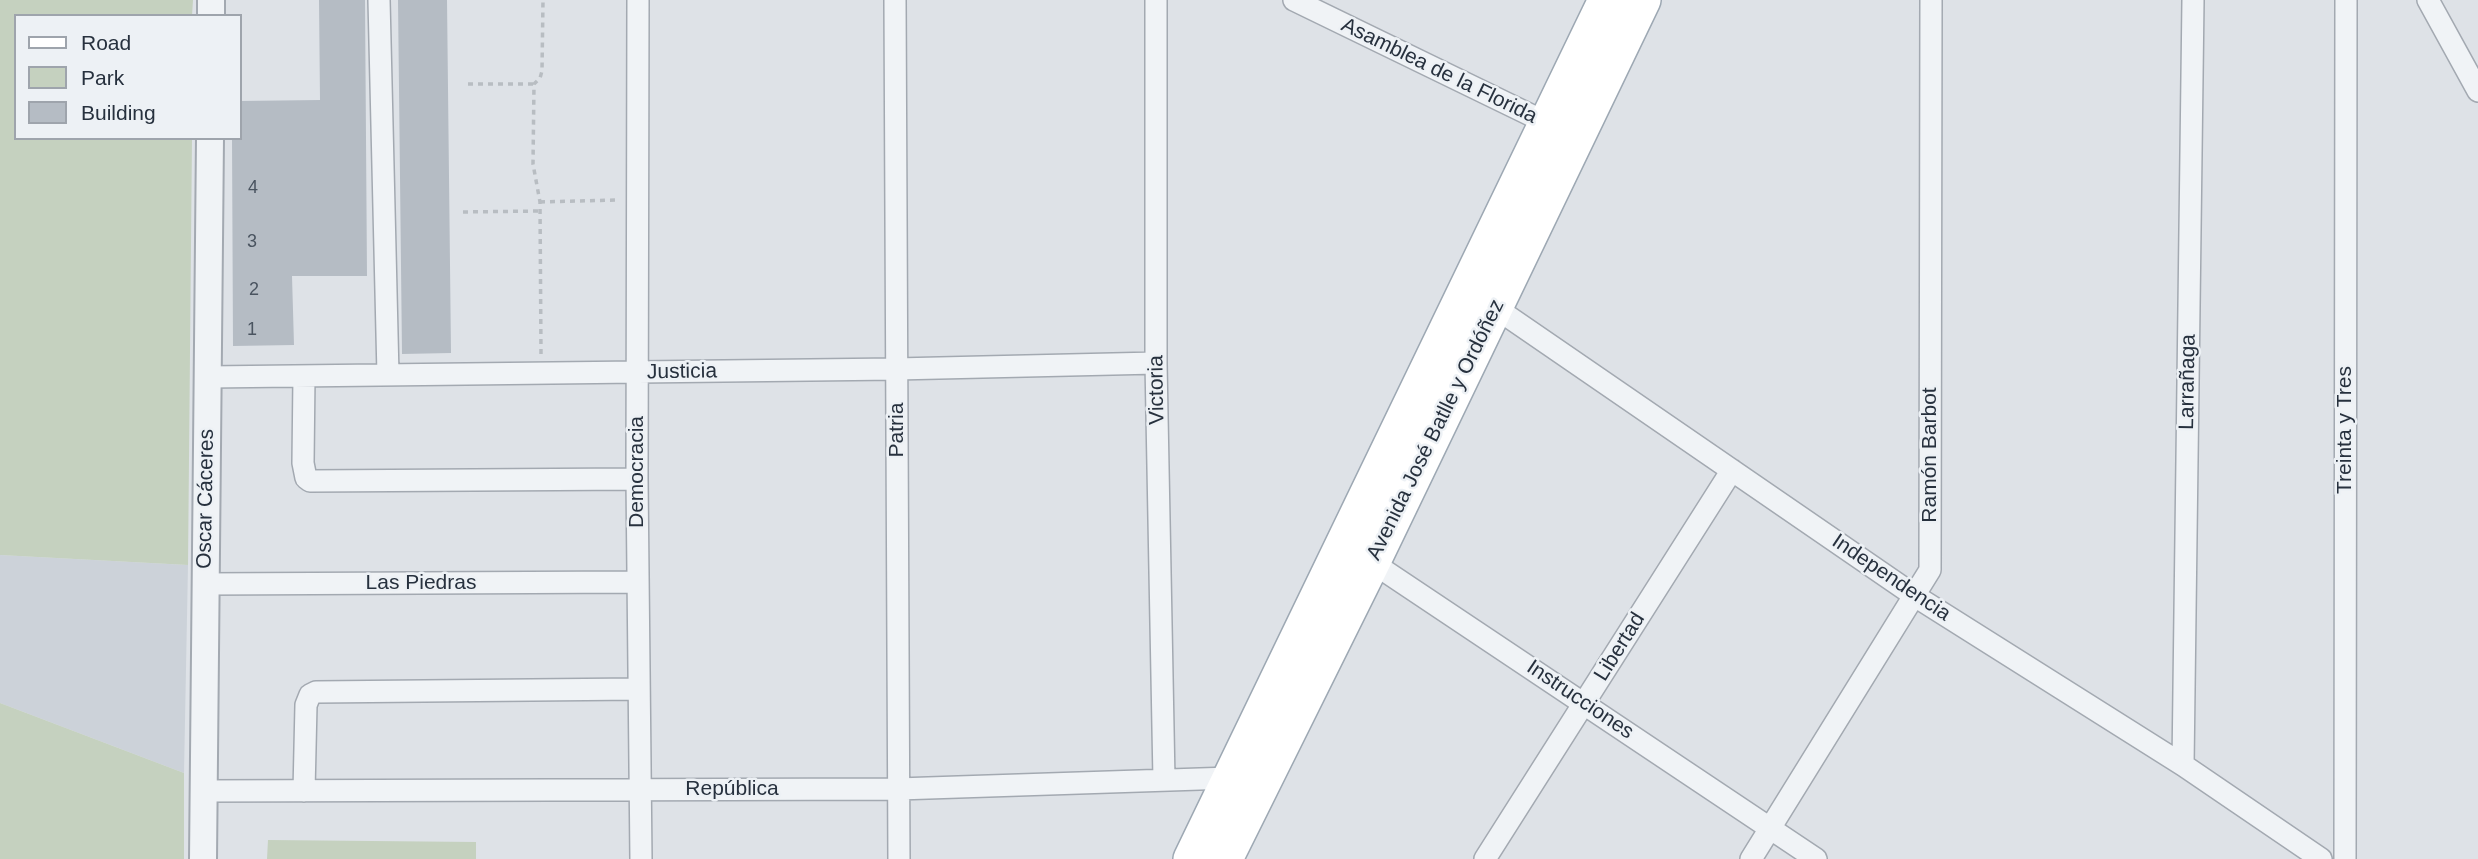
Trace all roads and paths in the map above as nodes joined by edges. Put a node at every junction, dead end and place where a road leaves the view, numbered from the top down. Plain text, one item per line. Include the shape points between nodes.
1 (379, 0) edge
2 (543, 0) edge
3 (638, 0) edge
4 (895, 0) edge
5 (1156, 0) edge
6 (1294, 0) edge
7 (1606, 0) edge
8 (1643, 0) edge
9 (1931, 0) edge
10 (2193, 0) edge
11 (2346, 0) edge
12 (2428, 0) edge
13 (534, 83) junction
14 (468, 84) dead end
15 (2478, 91) edge
16 (1547, 123) junction
17 (210, 140) edge
18 (637, 200) junction
19 (540, 202) junction
20 (540, 211) junction
21 (463, 212) dead end
22 (1481, 299) junction
23 (1156, 363) junction
24 (896, 369) junction
25 (637, 372) junction
26 (541, 373) junction
27 (388, 375) junction
28 (304, 376) junction
29 (208, 377) junction
30 (1732, 470) junction
31 (637, 479) junction
32 (1340, 547) junction
33 (1373, 561) junction
34 (638, 582) junction
35 (205, 584) junction
36 (1915, 596) junction
37 (639, 689) junction
38 (1584, 703) junction
39 (2183, 765) junction
40 (1164, 780) junction
41 (1245, 782) junction
42 (640, 789) junction
43 (898, 789) junction
44 (203, 791) junction
45 (304, 791) junction
46 (1770, 828) junction
47 (2292, 838) junction
48 (203, 859) edge
49 (640, 859) edge
50 (899, 859) edge
51 (1191, 859) edge
52 (1225, 859) edge
53 (1485, 859) edge
54 (1751, 859) edge
55 (1816, 859) edge
56 (2297, 859) edge
57 (2321, 859) edge
58 (2345, 859) edge

1 - 27 street
2 - 13 path via 542,71
3 - 18 street, Democracia
4 - 24 street, Patria
5 - 23 street, Victoria
6 - 16 street, Asamblea de la Florida
7 - 16 main road, Avenida José Batlle y Ordóñez
8 - 22 main road, Avenida José Batlle y Ordóñez
9 - 36 street, Ramón Barbot via 1930,570
10 - 39 street, Larrañaga
11 - 58 street, Treinta y Tres
12 - 15 street
13 - 14 path
13 - 19 path via 533,163
16 - 22 main road, Avenida José Batlle y Ordóñez
17 - 29 street, Oscar Cáceres
18 - 19 path
18 - 25 street, Democracia
19 - 20 path
20 - 21 path
20 - 26 path
22 - 30 street, Independencia
22 - 32 main road, Avenida José Batlle y Ordóñez
22 - 33 main road, Avenida José Batlle y Ordóñez
23 - 24 street, Justicia
23 - 40 street, Victoria
24 - 25 street, Justicia
24 - 43 street, Patria
25 - 26 street, Justicia
25 - 31 street, Democracia
26 - 27 street, Justicia
27 - 28 street, Justicia
28 - 29 street, Justicia
28 - 31 street via 303,463 310,481
29 - 35 street, Oscar Cáceres
30 - 36 street, Independencia
30 - 38 street, Libertad
31 - 34 street, Democracia
32 - 33 street, Instrucciones
32 - 41 main road, Avenida José Batlle y Ordóñez
33 - 38 street, Instrucciones
33 - 41 main road, Avenida José Batlle y Ordóñez
34 - 35 street, Las Piedras
34 - 37 street, Democracia
35 - 44 street, Oscar Cáceres
36 - 39 street, Independencia
36 - 46 street, Ramón Barbot
37 - 42 street, Democracia
37 - 45 street via 316,692 306,705
38 - 46 street, Instrucciones
38 - 53 street, Libertad
39 - 47 street, Independencia
40 - 41 street, República
40 - 43 street, República
41 - 51 main road, Avenida José Batlle y Ordóñez
41 - 52 main road, Avenida José Batlle y Ordóñez
42 - 43 street, República
42 - 45 street, República
42 - 49 street, Democracia
43 - 50 street, Patria
44 - 45 street, República
44 - 48 street, Oscar Cáceres
46 - 54 street, Ramón Barbot
46 - 55 street, Instrucciones
47 - 56 street
47 - 57 street, Independencia

